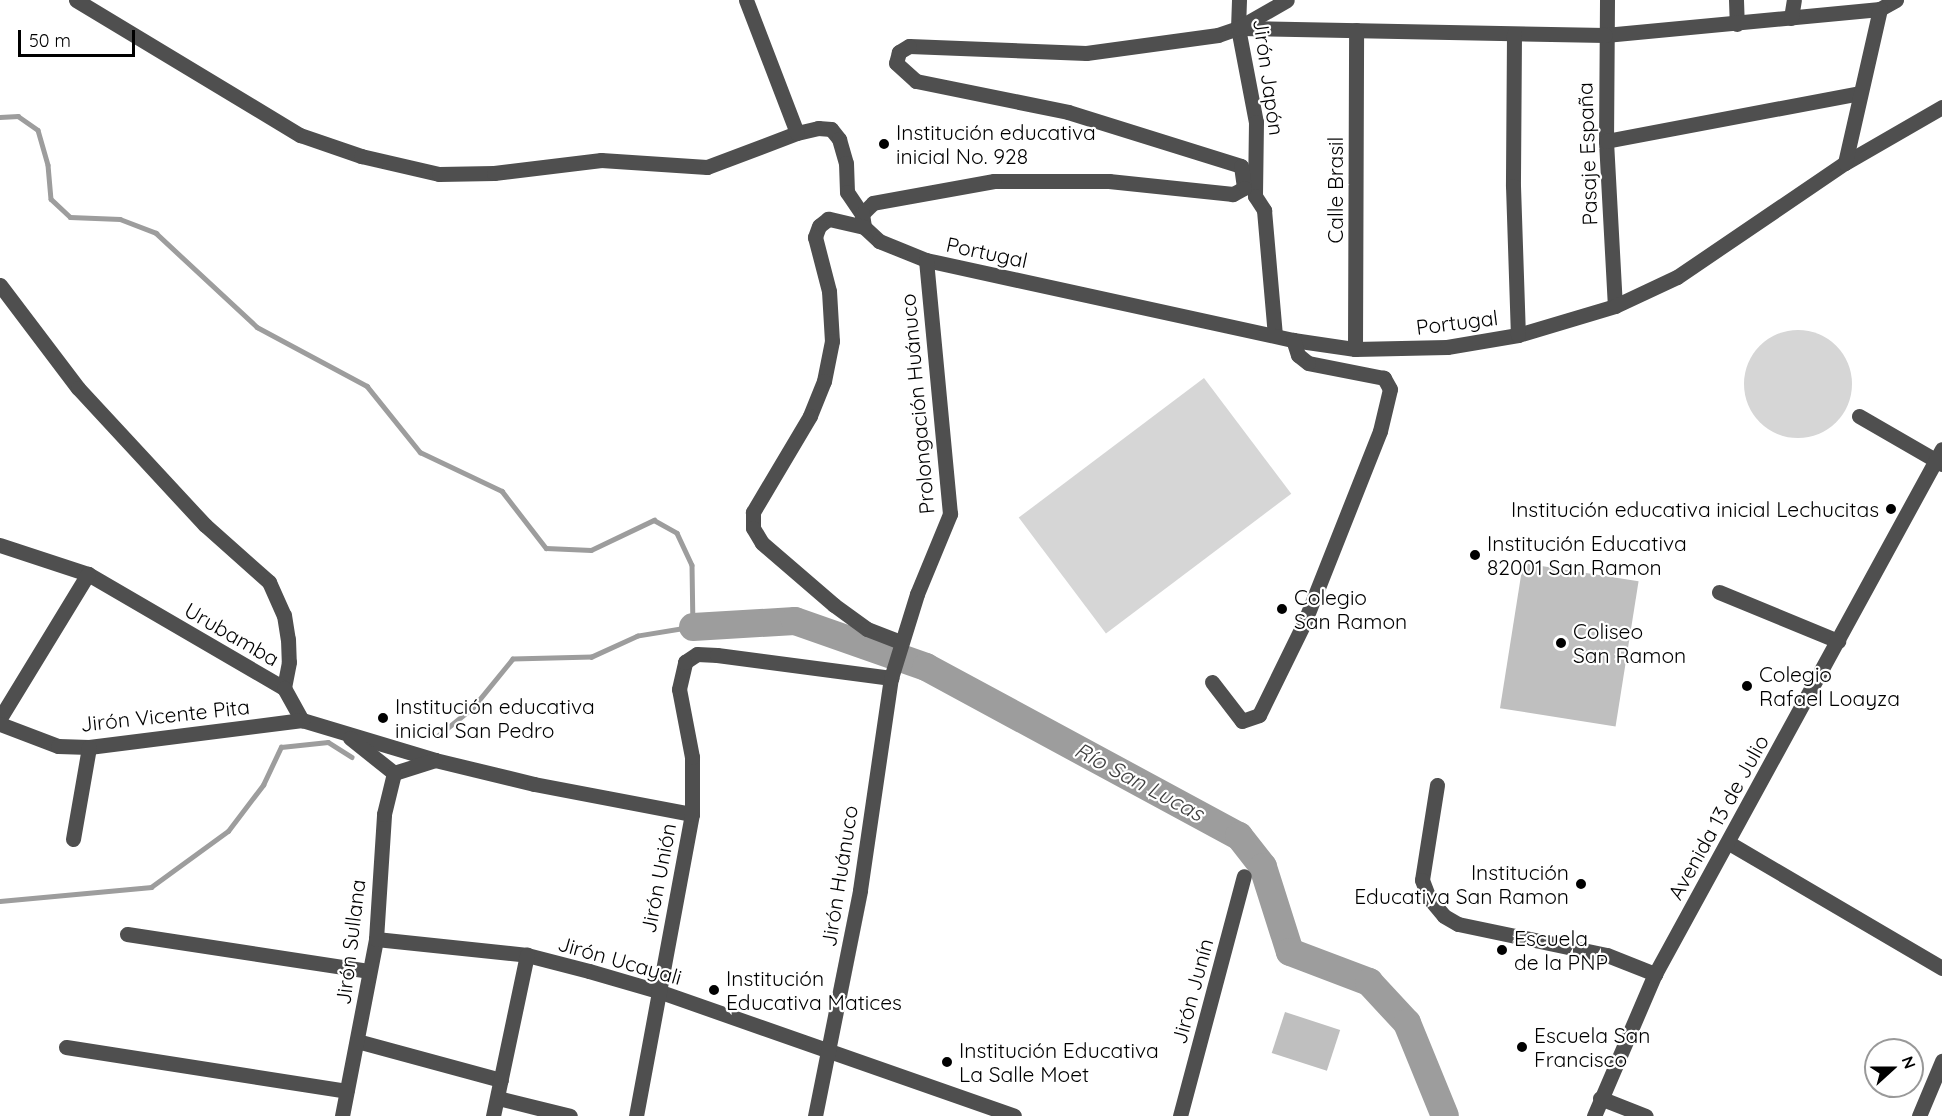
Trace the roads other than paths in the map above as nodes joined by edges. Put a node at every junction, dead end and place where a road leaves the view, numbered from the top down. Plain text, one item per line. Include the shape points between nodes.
1 (76, 0) edge
2 (746, 0) edge
3 (1239, 0) edge
4 (1287, 0) edge
5 (1607, 0) edge
6 (1736, 0) edge
7 (1794, 0) edge
8 (1896, 0) edge
9 (1880, 9) junction
10 (1791, 18) junction
11 (1737, 24) junction
12 (1238, 28) junction
13 (1356, 30) junction
14 (1514, 34) junction
15 (1605, 34) junction
16 (1859, 93) junction
17 (1942, 107) edge
18 (797, 133) junction
19 (1606, 141) junction
20 (1845, 163) junction
21 (1249, 192) junction
22 (863, 221) junction
23 (926, 260) junction
24 (0, 285) edge
25 (1614, 306) junction
26 (1275, 335) junction
27 (1518, 335) junction
28 (1293, 340) junction
29 (1355, 349) junction
30 (1858, 416) dead end
31 (1940, 458) edge
32 (0, 545) edge
33 (88, 574) junction
34 (1719, 592) dead end
35 (1838, 642) junction
36 (900, 646) junction
37 (893, 674) junction
38 (1212, 682) dead end
39 (284, 688) junction
40 (0, 718) edge
41 (302, 720) junction
42 (0, 724) edge
43 (344, 734) junction
44 (89, 747) junction
45 (435, 760) junction
46 (394, 773) junction
47 (1437, 785) dead end
48 (692, 814) junction
49 (73, 838) dead end
50 (1729, 843) junction
51 (1244, 876) dead end
52 (127, 934) dead end
53 (376, 939) junction
54 (527, 955) junction
55 (1942, 968) edge
56 (368, 971) junction
57 (1655, 975) junction
58 (658, 991) junction
59 (357, 1041) junction
60 (66, 1047) dead end
61 (829, 1051) junction
62 (1942, 1061) edge
63 (501, 1080) junction
64 (347, 1091) junction
65 (498, 1098) junction
66 (1600, 1098) junction
67 (342, 1116) edge
68 (493, 1116) edge
69 (570, 1116) edge
70 (636, 1116) edge
71 (815, 1116) edge
72 (1014, 1116) edge
73 (1180, 1116) edge
74 (1594, 1116) edge
75 (1646, 1116) edge
76 (1919, 1116) edge

1 - 18 street via 300,135 361,156 439,174 601,160 708,167
2 - 18 street
3 - 12 street, Jirón Japón
4 - 12 street
5 - 15 street, Pasaje España
6 - 11 street
7 - 10 street
8 - 9 street
9 - 10 street
9 - 16 street
10 - 11 street
11 - 15 street
12 - 13 street
12 - 21 street, Jirón Japón via 1256,122
12 - 21 street via 1218,35 1086,53 909,45 899,52 896,63 916,81 1068,112 1241,166
13 - 14 street
13 - 29 street, Calle Brasil
14 - 15 street
14 - 27 street via 1513,186
15 - 19 street, Pasaje España
16 - 19 street
16 - 20 street
17 - 20 street, Portugal
18 - 22 street via 831,129 839,139 847,192
19 - 25 street, Pasaje España
20 - 25 street, Portugal via 1691,269
21 - 22 street via 1233,194 1109,180 994,181 895,196 873,203
21 - 26 street, Jirón Japón via 1264,210
22 - 23 street, Portugal via 879,241
22 - 36 street via 828,219 819,226 815,237 829,291 832,341 824,381 810,416 753,512 753,528 762,543 834,605
23 - 26 street, Portugal
23 - 36 street, Prolongación Huánuco via 950,514
24 - 39 street via 78,388 205,525 269,582 284,615 288,639
25 - 27 street, Portugal
26 - 28 street, Portugal
27 - 29 street, Portugal via 1409,350
28 - 29 street, Portugal
28 - 38 street via 1298,355 1308,363 1384,378 1390,389 1382,421 1305,623 1259,715 1242,721
30 - 31 street
31 - 35 street, Avenida 13 de Julio
32 - 33 street, Urubamba
33 - 39 street, Urubamba
33 - 40 street
34 - 35 street
35 - 50 street, Avenida 13 de Julio
36 - 37 street, Prolongación Huánuco
37 - 48 street, Jirón Unión via 697,654 686,662 679,689 692,757
37 - 61 street, Jirón Huánuco via 860,890
39 - 41 street, Urubamba
41 - 43 street
41 - 44 street, Jirón Vicente Pita
42 - 44 street, Jirón Vicente Pita via 58,746
43 - 45 street
43 - 46 street
44 - 49 street
45 - 46 street
45 - 48 street via 534,784
46 - 53 street, Jirón Sullana via 384,814
47 - 57 street via 1422,880 1429,898 1444,916 1458,924 1607,955
48 - 58 street, Jirón Unión
50 - 55 street
50 - 57 street, Avenida 13 de Julio
51 - 73 street, Jirón Junín
52 - 56 street
53 - 54 street, Jirón Ucayali
53 - 56 street, Jirón Sullana
54 - 58 street, Jirón Ucayali
54 - 63 street
56 - 59 street, Jirón Sullana
57 - 66 street, Avenida 13 de Julio
58 - 61 street, Jirón Ucayali
58 - 70 street, Jirón Unión
59 - 63 street
59 - 64 street, Jirón Sullana
60 - 64 street
61 - 71 street, Jirón Huánuco
61 - 72 street, Jirón Ucayali
62 - 76 street
63 - 65 street
64 - 67 street, Jirón Sullana
65 - 68 street
65 - 69 street
66 - 74 street, Avenida 13 de Julio
66 - 75 street

